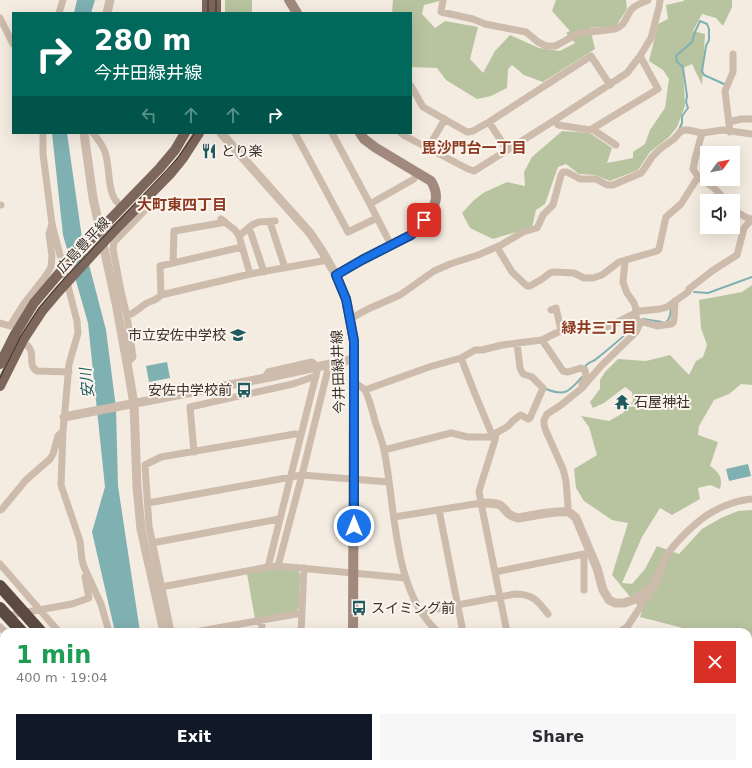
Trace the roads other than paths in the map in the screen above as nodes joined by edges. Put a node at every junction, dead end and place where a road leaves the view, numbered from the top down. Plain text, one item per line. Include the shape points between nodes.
1 (63, 0) edge
2 (110, 0) edge
3 (207, 0) edge
4 (216, 0) edge
5 (289, 0) edge
6 (443, 0) edge
7 (648, 0) edge
8 (660, 0) edge
9 (59, 12) edge
10 (107, 12) edge
11 (207, 12) edge
12 (216, 12) edge
13 (296, 12) edge
14 (0, 18) edge
15 (12, 42) edge
16 (733, 54) dead end
17 (640, 56) junction
18 (610, 85) junction
19 (412, 88) edge
20 (445, 119) junction
21 (752, 119) edge
22 (555, 120) junction
23 (489, 122) junction
24 (729, 122) junction
25 (592, 128) junction
26 (730, 132) junction
27 (702, 133) junction
28 (42, 134) edge
29 (84, 134) edge
30 (94, 134) edge
31 (184, 134) edge
32 (198, 134) edge
33 (222, 134) edge
34 (296, 134) edge
35 (333, 134) edge
36 (361, 134) edge
37 (402, 134) edge
38 (752, 134) edge
39 (616, 145) dead end
40 (428, 148) junction
41 (507, 150) junction
42 (417, 173) junction
43 (698, 177) junction
44 (719, 194) edge
45 (117, 202) dead end
46 (370, 204) junction
47 (147, 208) dead end
48 (740, 214) edge
49 (377, 218) junction
50 (751, 220) edge
51 (52, 224) junction
52 (248, 228) junction
53 (99, 232) junction
54 (239, 236) junction
55 (391, 245) junction
56 (102, 246) junction
57 (242, 247) junction
58 (496, 247) junction
59 (328, 260) junction
60 (625, 261) junction
61 (173, 263) junction
62 (65, 267) junction
63 (285, 268) junction
64 (264, 272) junction
65 (250, 274) junction
66 (336, 275) junction
67 (70, 280) junction
68 (161, 296) junction
69 (675, 301) junction
70 (551, 310) dead end
71 (635, 313) junction
72 (128, 316) junction
73 (350, 319) junction
74 (0, 323) edge
75 (638, 323) junction
76 (561, 330) junction
77 (542, 340) junction
78 (517, 343) junction
79 (27, 345) dead end
80 (462, 358) junction
81 (354, 359) junction
82 (127, 363) junction
83 (0, 364) edge
84 (329, 365) junction
85 (68, 372) junction
86 (317, 372) junction
87 (354, 382) junction
88 (0, 386) edge
89 (365, 390) junction
90 (572, 397) junction
91 (132, 405) junction
92 (64, 417) junction
93 (63, 431) junction
94 (301, 435) junction
95 (494, 438) junction
96 (384, 450) junction
97 (194, 452) junction
98 (302, 475) junction
99 (290, 477) junction
100 (354, 479) junction
101 (389, 482) junction
102 (752, 499) edge
103 (148, 503) junction
104 (481, 503) junction
105 (0, 510) edge
106 (439, 510) junction
107 (566, 512) junction
108 (394, 517) junction
109 (279, 519) junction
110 (152, 543) junction
111 (587, 554) junction
112 (0, 564) edge
113 (278, 566) junction
114 (84, 567) junction
115 (268, 567) junction
116 (304, 568) junction
117 (495, 572) junction
118 (354, 573) junction
119 (406, 578) junction
120 (657, 578) joint
121 (0, 586) edge
122 (161, 587) junction
123 (584, 590) dead end
124 (648, 590) junction
125 (500, 597) junction
126 (458, 605) junction
127 (0, 608) edge
128 (40, 610) junction
129 (302, 613) junction
130 (422, 613) junction
131 (548, 614) dead end
132 (0, 616) edge
133 (261, 620) junction
134 (18, 628) edge
135 (37, 628) edge
136 (56, 628) edge
137 (108, 628) edge
138 (163, 628) edge
139 (170, 628) edge
140 (217, 628) edge
141 (261, 628) edge
142 (301, 628) edge
143 (353, 628) edge
144 (434, 628) edge
145 (462, 628) edge
146 (506, 628) edge
147 (625, 628) edge
148 (225, 768) edge
149 (233, 768) edge

1 - 9 street
2 - 10 street
3 - 11 main road
4 - 12 main road
5 - 13 main road
6 - 7 street via 441,12 526,32 546,46 555,46 582,33 620,28 631,10
8 - 17 street via 651,38
14 - 15 street
16 - 24 street via 734,68 725,91
17 - 18 street via 627,73
17 - 25 street via 658,89
18 - 22 street
18 - 23 street via 591,56
19 - 20 street via 424,107
20 - 23 street via 467,132
20 - 40 street
21 - 24 street
22 - 25 street via 558,125 590,130
22 - 41 street
23 - 41 street
24 - 26 street
25 - 39 street
26 - 27 street via 723,130
26 - 38 street
27 - 43 street via 693,169
27 - 58 street via 688,130 680,132 652,157 641,173 613,186 596,179 580,179 563,172 553,205 542,214 537,228 522,232
28 - 51 street
29 - 53 street
30 - 45 street via 106,153 114,198
31 - 53 main road, 広島豊平線 via 159,169
32 - 56 main road, 広島豊平線 via 170,174
33 - 59 street via 310,233
34 - 49 street via 348,232
35 - 46 street
36 - 42 main road via 376,148
37 - 40 street
40 - 41 street via 474,171
42 - 46 street via 414,179
42 - 55 main road via 430,181 435,188 436,204 411,235
43 - 44 street
43 - 60 street via 681,204 666,217 659,249
46 - 49 street
47 - 72 street via 114,242 113,249
48 - 50 street
49 - 55 street
50 - 69 street via 744,228 737,255
51 - 62 street
51 - 74 street via 49,234 51,267 10,326
52 - 54 street
52 - 63 street via 259,222 273,221
52 - 64 street
53 - 56 street
53 - 62 main road, 広島豊平線
54 - 57 street
54 - 61 street via 222,220 221,223 174,230
55 - 66 main road
56 - 67 main road, 広島豊平線
56 - 82 street
57 - 61 street
57 - 65 street
58 - 60 street via 512,272 527,286 553,272 574,273 584,278 593,278
58 - 73 street via 434,271 400,295 368,308
59 - 63 street
59 - 66 street
60 - 71 street via 623,282 634,302
61 - 68 street via 160,266
62 - 67 street
62 - 83 main road, 広島豊平線 via 34,303
63 - 64 street
64 - 65 street
65 - 68 street
66 - 73 main road, 今井田緑井線 via 346,299
67 - 85 street via 78,333
67 - 88 main road, 広島豊平線 via 42,311 23,340
68 - 72 street
69 - 71 street via 667,307
69 - 75 street via 674,319 671,324 657,326
70 - 76 street via 556,308
71 - 75 street
71 - 76 street via 603,329
72 - 82 street via 133,357
73 - 81 main road, 今井田緑井線
75 - 90 street via 636,332
76 - 77 street
77 - 78 street
77 - 90 street via 563,371 581,368 585,370 584,381
78 - 80 street via 475,350
78 - 95 street via 523,374 532,377 543,388 530,418 519,416 496,433
79 - 85 street via 31,351 33,369 36,371
80 - 89 street
80 - 95 street
81 - 84 street
81 - 87 main road, 今井田緑井線
82 - 91 street
84 - 86 street
84 - 98 street
85 - 92 street
86 - 91 street via 265,378
86 - 94 street
86 - 97 street via 293,384 190,407
87 - 89 street
87 - 100 main road, 今井田緑井線
89 - 96 street
90 - 107 street via 547,414 544,420 566,481
91 - 92 street
91 - 138 street via 141,529
92 - 93 street
93 - 105 street via 58,436 50,459 26,480
93 - 114 street via 61,485 80,541
94 - 97 street
94 - 99 street
95 - 96 street via 468,437 451,433
95 - 104 street via 479,491
96 - 101 street
97 - 103 street via 161,457 145,465
98 - 99 street
98 - 100 street
98 - 113 street
99 - 103 street
99 - 109 street
100 - 101 street
100 - 118 main road, 今井田緑井線
101 - 108 street
102 - 120 street via 741,500 714,511 696,524 665,558
103 - 110 street via 148,526
104 - 106 street
104 - 107 street via 495,503 512,517 518,518
104 - 117 street
106 - 108 street
106 - 126 street
107 - 111 street via 576,518
108 - 119 street
109 - 110 street
109 - 115 street
110 - 122 street
111 - 117 street
111 - 123 street
111 - 124 street via 597,568 603,590 609,600 624,603
112 - 128 street
113 - 115 street
113 - 116 street
114 - 128 street via 89,598
114 - 137 street via 102,604
115 - 122 street
116 - 118 street
116 - 129 street
117 - 125 street
118 - 119 street
118 - 143 main road, 今井田緑井線
119 - 130 street
120 - 124 street via 653,587
121 - 135 highway
122 - 139 street
124 - 147 street via 649,594
125 - 126 street
125 - 131 street via 521,594 536,599
125 - 146 street
126 - 130 street
126 - 145 street
127 - 134 highway
128 - 132 street
128 - 136 street
129 - 133 street
129 - 142 street
130 - 144 street
133 - 140 street
133 - 141 street
148 - 149 street

